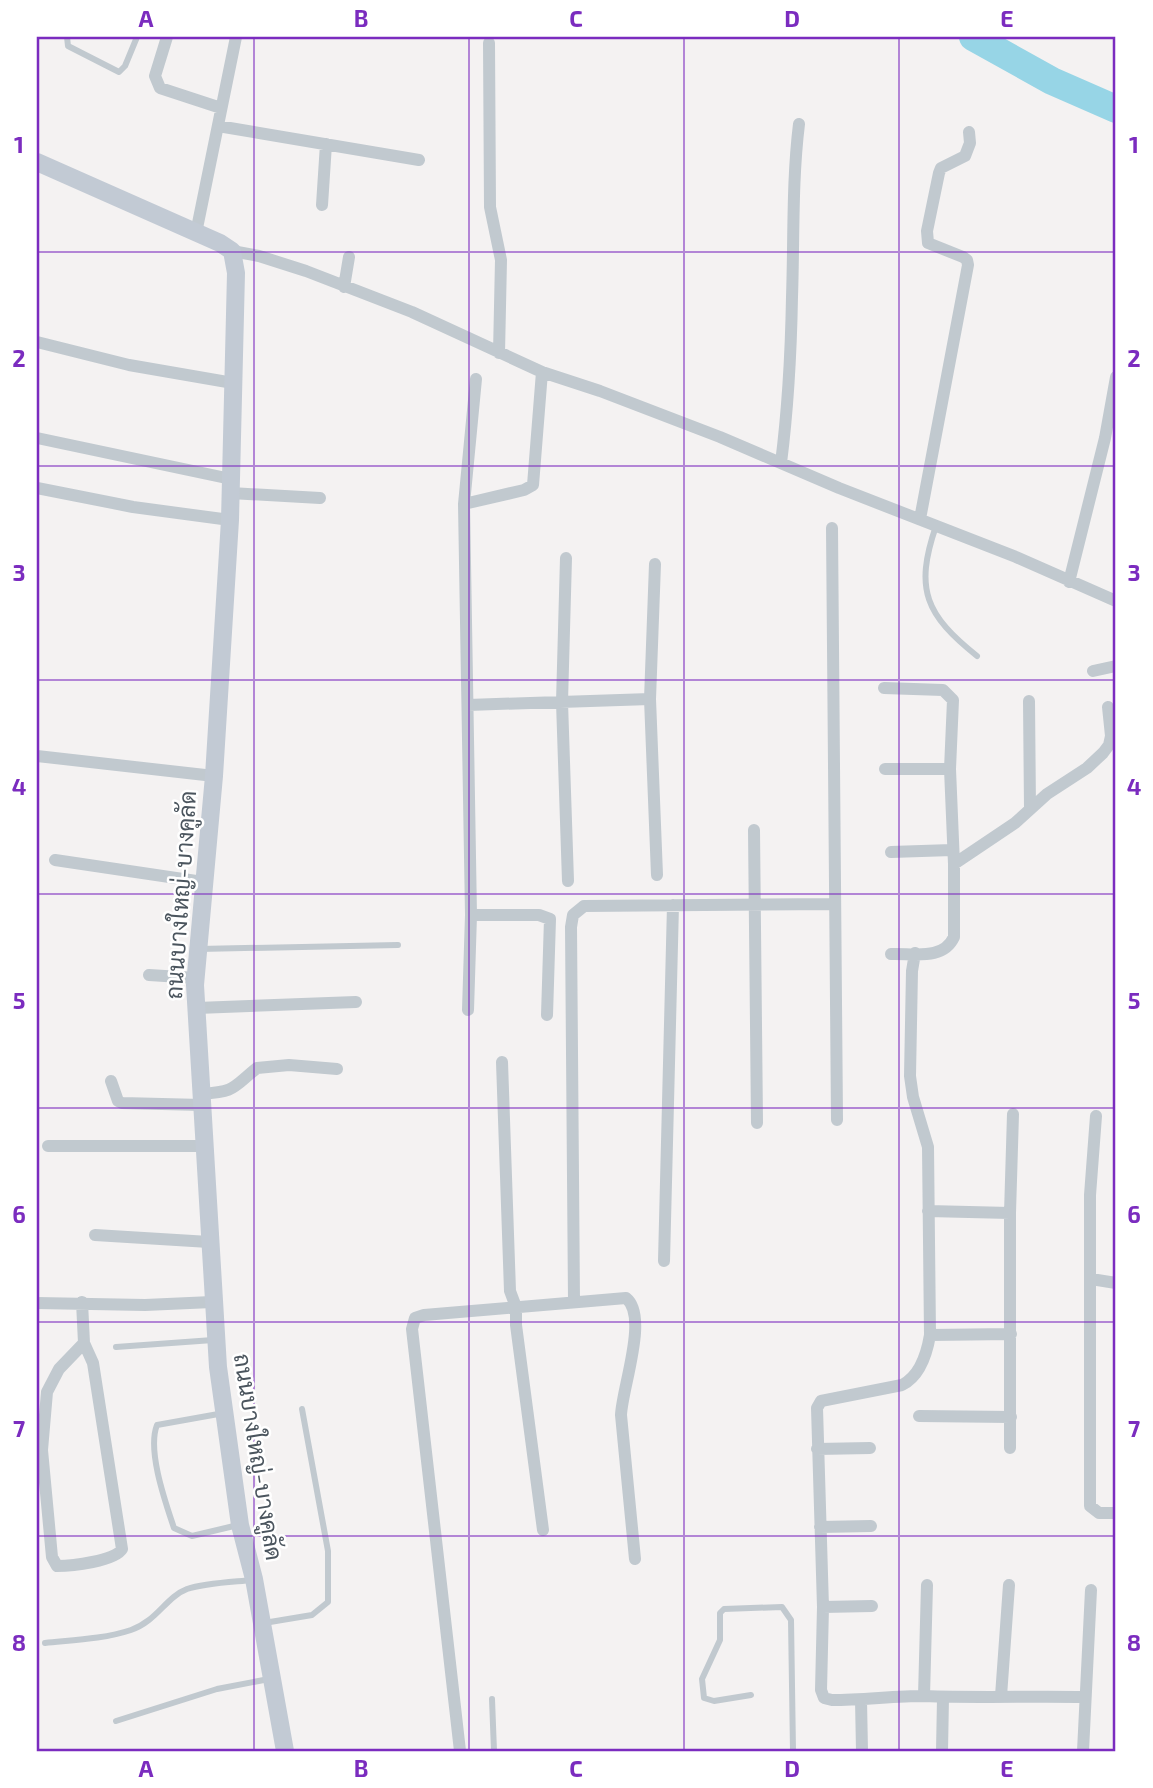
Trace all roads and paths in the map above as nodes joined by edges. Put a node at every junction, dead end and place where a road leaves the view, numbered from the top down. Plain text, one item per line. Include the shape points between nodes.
1 (67, 37) edge
2 (137, 37) edge
3 (167, 37) edge
4 (236, 37) edge
5 (489, 43) dead end
6 (221, 108) junction
7 (799, 124) dead end
8 (218, 126) junction
9 (969, 132) dead end
10 (326, 144) junction
11 (419, 160) dead end
12 (37, 162) edge
13 (322, 205) dead end
14 (196, 233) junction
15 (232, 251) junction
16 (349, 257) dead end
17 (344, 287) junction
18 (37, 342) edge
19 (499, 353) junction
20 (542, 372) junction
21 (1116, 377) edge
22 (475, 379) dead end
23 (233, 383) junction
24 (37, 438) edge
25 (781, 463) junction
26 (231, 486) junction
27 (37, 488) edge
28 (320, 498) dead end
29 (464, 504) junction
30 (920, 519) junction
31 (230, 520) junction
32 (936, 526) junction
33 (832, 528) dead end
34 (566, 558) dead end
35 (655, 564) dead end
36 (1069, 582) junction
37 (1116, 601) edge
38 (977, 656) dead end
39 (1116, 666) edge
40 (1093, 671) dead end
41 (884, 688) dead end
42 (650, 699) junction
43 (1029, 701) dead end
44 (562, 702) junction
45 (468, 705) junction
46 (1108, 707) dead end
47 (37, 756) edge
48 (885, 769) dead end
49 (950, 769) junction
50 (214, 776) junction
51 (1030, 809) junction
52 (754, 830) dead end
53 (952, 850) junction
54 (891, 852) dead end
55 (55, 860) dead end
56 (954, 864) junction
57 (657, 875) dead end
58 (568, 881) dead end
59 (204, 882) junction
60 (755, 904) junction
61 (835, 904) junction
62 (673, 905) junction
63 (471, 915) junction
64 (398, 944) dead end
65 (197, 949) junction
66 (891, 954) dead end
67 (915, 954) junction
68 (149, 975) dead end
69 (196, 978) junction
70 (356, 1002) dead end
71 (197, 1008) junction
72 (468, 1010) dead end
73 (547, 1014) dead end
74 (502, 1062) dead end
75 (337, 1069) dead end
76 (111, 1081) dead end
77 (201, 1099) junction
78 (1013, 1114) dead end
79 (1096, 1116) dead end
80 (837, 1120) dead end
81 (757, 1122) dead end
82 (48, 1146) dead end
83 (204, 1146) junction
84 (928, 1211) junction
85 (1010, 1213) junction
86 (95, 1235) dead end
87 (209, 1241) junction
88 (664, 1261) dead end
89 (1091, 1279) junction
90 (1116, 1283) edge
91 (575, 1301) junction
92 (82, 1302) junction
93 (37, 1303) edge
94 (212, 1303) junction
95 (516, 1307) junction
96 (1012, 1334) junction
97 (930, 1335) junction
98 (215, 1340) junction
99 (84, 1343) junction
100 (116, 1347) dead end
101 (302, 1409) dead end
102 (224, 1413) junction
103 (919, 1416) dead end
104 (1011, 1417) junction
105 (870, 1448) dead end
106 (1010, 1448) dead end
107 (817, 1449) junction
108 (1116, 1513) edge
109 (240, 1525) junction
110 (820, 1527) junction
111 (871, 1527) dead end
112 (543, 1530) dead end
113 (635, 1559) dead end
114 (254, 1579) junction
115 (927, 1585) dead end
116 (1009, 1585) dead end
117 (1091, 1590) dead end
118 (872, 1606) dead end
119 (822, 1607) junction
120 (262, 1624) junction
121 (45, 1643) dead end
122 (272, 1679) junction
123 (751, 1695) dead end
124 (923, 1696) junction
125 (1001, 1696) junction
126 (1086, 1697) junction
127 (943, 1698) junction
128 (492, 1699) dead end
129 (861, 1700) junction
130 (116, 1721) dead end
131 (284, 1751) edge
132 (460, 1751) edge
133 (494, 1751) edge
134 (793, 1751) edge
135 (862, 1751) edge
136 (942, 1751) edge
137 (1083, 1751) edge

1 - 2 lane via 68,46 119,72
3 - 6 street via 155,76 160,88
4 - 6 street
5 - 19 street via 490,207 501,260
6 - 8 street
7 - 25 street
8 - 10 street
8 - 14 street
9 - 30 street via 965,156 941,168 927,231 928,243 962,257 968,265
10 - 11 street
10 - 13 street
12 - 14 street
14 - 15 street
15 - 17 street
15 - 23 street, ถนนบางใหญ่-บางคูลัด via 236,273
16 - 17 street
17 - 19 street via 412,312
18 - 23 street via 129,365
19 - 20 street
20 - 25 street
20 - 29 street via 533,485
21 - 36 street
22 - 29 street
23 - 26 street, ถนนบางใหญ่-บางคูลัด
24 - 26 street
25 - 30 street
26 - 28 street
26 - 31 street, ถนนบางใหญ่-บางคูลัด
27 - 31 street
29 - 45 street
30 - 32 street
31 - 50 street, ถนนบางใหญ่-บางคูลัด
32 - 36 street
32 - 38 lane via 928,549 926,591 949,634
33 - 61 street
34 - 44 street
35 - 42 street
36 - 37 street
39 - 40 street
41 - 49 street via 943,690 952,696
42 - 44 street
42 - 57 street
43 - 51 street
44 - 45 street
44 - 58 street
45 - 63 street
46 - 51 street via 1109,745 1087,768
47 - 50 street
48 - 49 street
49 - 53 street
50 - 59 street, ถนนบางใหญ่-บางคูลัด
51 - 56 street
52 - 60 street
53 - 54 street
53 - 56 street
55 - 59 street
56 - 67 street via 954,937 941,953
59 - 65 street, ถนนบางใหญ่-บางคูลัด
60 - 61 street
60 - 62 street
60 - 81 street
61 - 80 street
62 - 88 street
62 - 91 street via 584,906 573,915
63 - 72 street
63 - 73 street via 550,919
64 - 65 lane
65 - 69 street, ถนนบางใหญ่-บางคูลัด
66 - 67 street
67 - 84 street via 910,1076 928,1147
68 - 69 street
69 - 71 street, ถนนบางใหญ่-บางคูลัด
70 - 71 street
71 - 77 street, ถนนบางใหญ่-บางคูลัด
74 - 95 street via 510,1291
75 - 77 street via 257,1068 238,1087
76 - 77 street via 122,1103
77 - 83 street, ถนนบางใหญ่-บางคูลัด
78 - 85 street
79 - 89 street via 1090,1195
82 - 83 street
83 - 87 street, ถนนบางใหญ่-บางคูลัด
84 - 85 street
84 - 97 street
85 - 96 street
86 - 87 street
87 - 94 street, ถนนบางใหญ่-บางคูลัด
89 - 90 street
89 - 108 street via 1090,1506 1100,1513
91 - 95 street
91 - 113 street via 626,1298 634,1311 634,1350 621,1415
92 - 93 street
92 - 94 street
92 - 99 street
94 - 98 street, ถนนบางใหญ่-บางคูลัด
95 - 112 street
95 - 132 street via 424,1315 415,1318 412,1329
96 - 97 street
96 - 104 street
97 - 107 street via 928,1349 910,1381 818,1404
98 - 100 lane
98 - 102 street, ถนนบางใหญ่-บางคูลัด
99 - 99 street via 93,1363 122,1549 114,1556 57,1566 52,1557 42,1450 47,1392 59,1369
101 - 120 lane via 328,1551 328,1602 312,1615
102 - 109 street, ถนนบางใหญ่-บางคูลัด
102 - 109 lane via 157,1425 153,1436 174,1528 192,1536
103 - 104 street
104 - 106 street
105 - 107 street
107 - 110 street
109 - 114 street, ถนนบางใหญ่-บางคูลัด
110 - 111 street
110 - 119 street
114 - 120 street, ถนนบางใหญ่-บางคูลัด
114 - 121 lane via 187,1589 149,1622 132,1630
115 - 124 street
116 - 125 street
117 - 126 street
118 - 119 street
119 - 129 street via 824,1698
120 - 122 street, ถนนบางใหญ่-บางคูลัด
122 - 130 lane via 217,1689
122 - 131 street, ถนนบางใหญ่-บางคูลัด
123 - 134 lane via 714,1701 704,1698 702,1679 720,1640 720,1613 724,1609 782,1607 791,1620
124 - 127 street
124 - 129 street
125 - 126 street
125 - 127 street
126 - 137 street
127 - 136 street
128 - 133 lane
129 - 135 street

